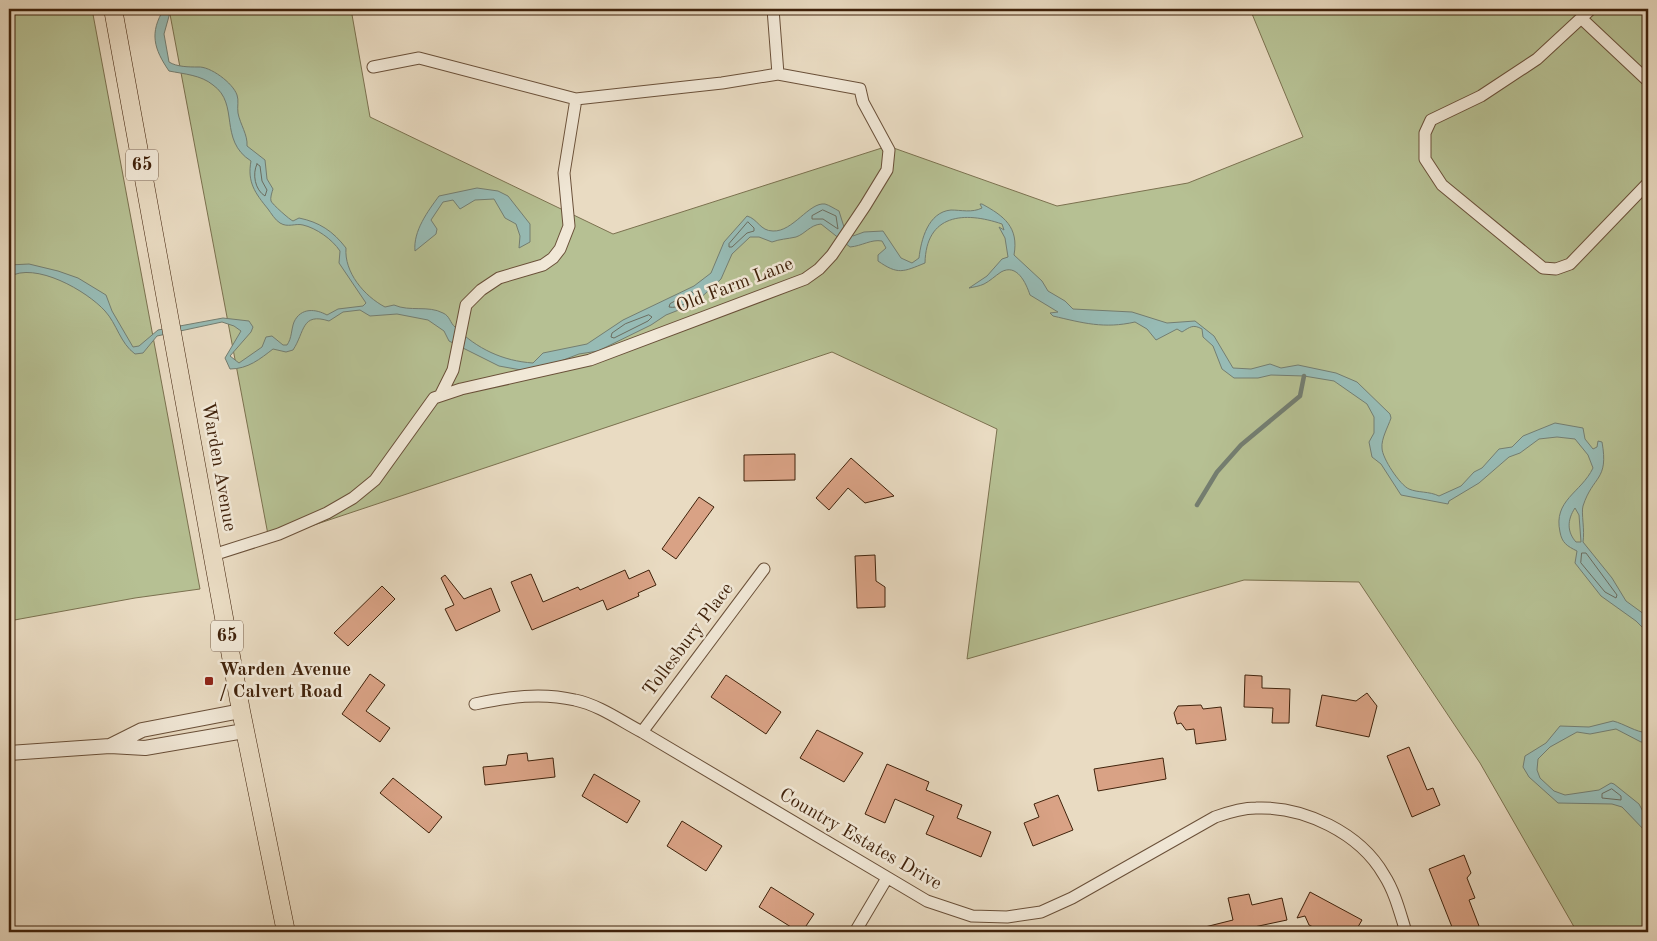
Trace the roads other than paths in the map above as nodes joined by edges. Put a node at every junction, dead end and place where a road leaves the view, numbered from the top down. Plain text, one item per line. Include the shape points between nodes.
1 (113, 9) edge
2 (772, 9) edge
3 (1591, 9) edge
4 (1581, 18) junction
5 (373, 66) dead end
6 (778, 74) junction
7 (1648, 81) edge
8 (576, 99) junction
9 (1648, 183) edge
10 (440, 396) junction
11 (213, 555) junction
12 (764, 569) dead end
13 (475, 704) dead end
14 (241, 712) junction
15 (244, 730) junction
16 (642, 732) junction
17 (110, 746) junction
18 (9, 753) edge
19 (887, 878) junction
20 (286, 932) edge
21 (855, 932) edge
22 (1406, 932) edge

1 - 11 main road, Warden Avenue / 65
2 - 6 street
3 - 4 street
4 - 7 street
4 - 9 street via 1537,59 1481,96 1431,120 1425,133 1425,160 1442,185 1543,268 1556,269 1570,264
5 - 8 street via 419,58
6 - 8 street
6 - 10 street, Old Farm Lane via 860,89 863,102 889,150 887,170 832,255 819,269 805,279 590,360
8 - 10 street via 564,173 569,226 560,249 542,265 499,278 466,305 453,370
10 - 11 street via 434,398 375,480 353,498 279,534
11 - 14 main road, Warden Avenue / 65
12 - 16 street, Tollesbury Place
13 - 16 street, Country Estates Drive via 528,695 575,700 594,706
14 - 15 main road, Warden Avenue / 65
14 - 17 street via 142,730
15 - 17 street via 144,748
15 - 20 main road, Warden Avenue / 65
16 - 19 street, Country Estates Drive
17 - 18 street
19 - 21 street
19 - 22 street, Country Estates Drive via 927,901 972,916 1006,917 1041,912 1072,898 1215,817 1236,810 1268,808 1295,812 1352,838 1384,873

